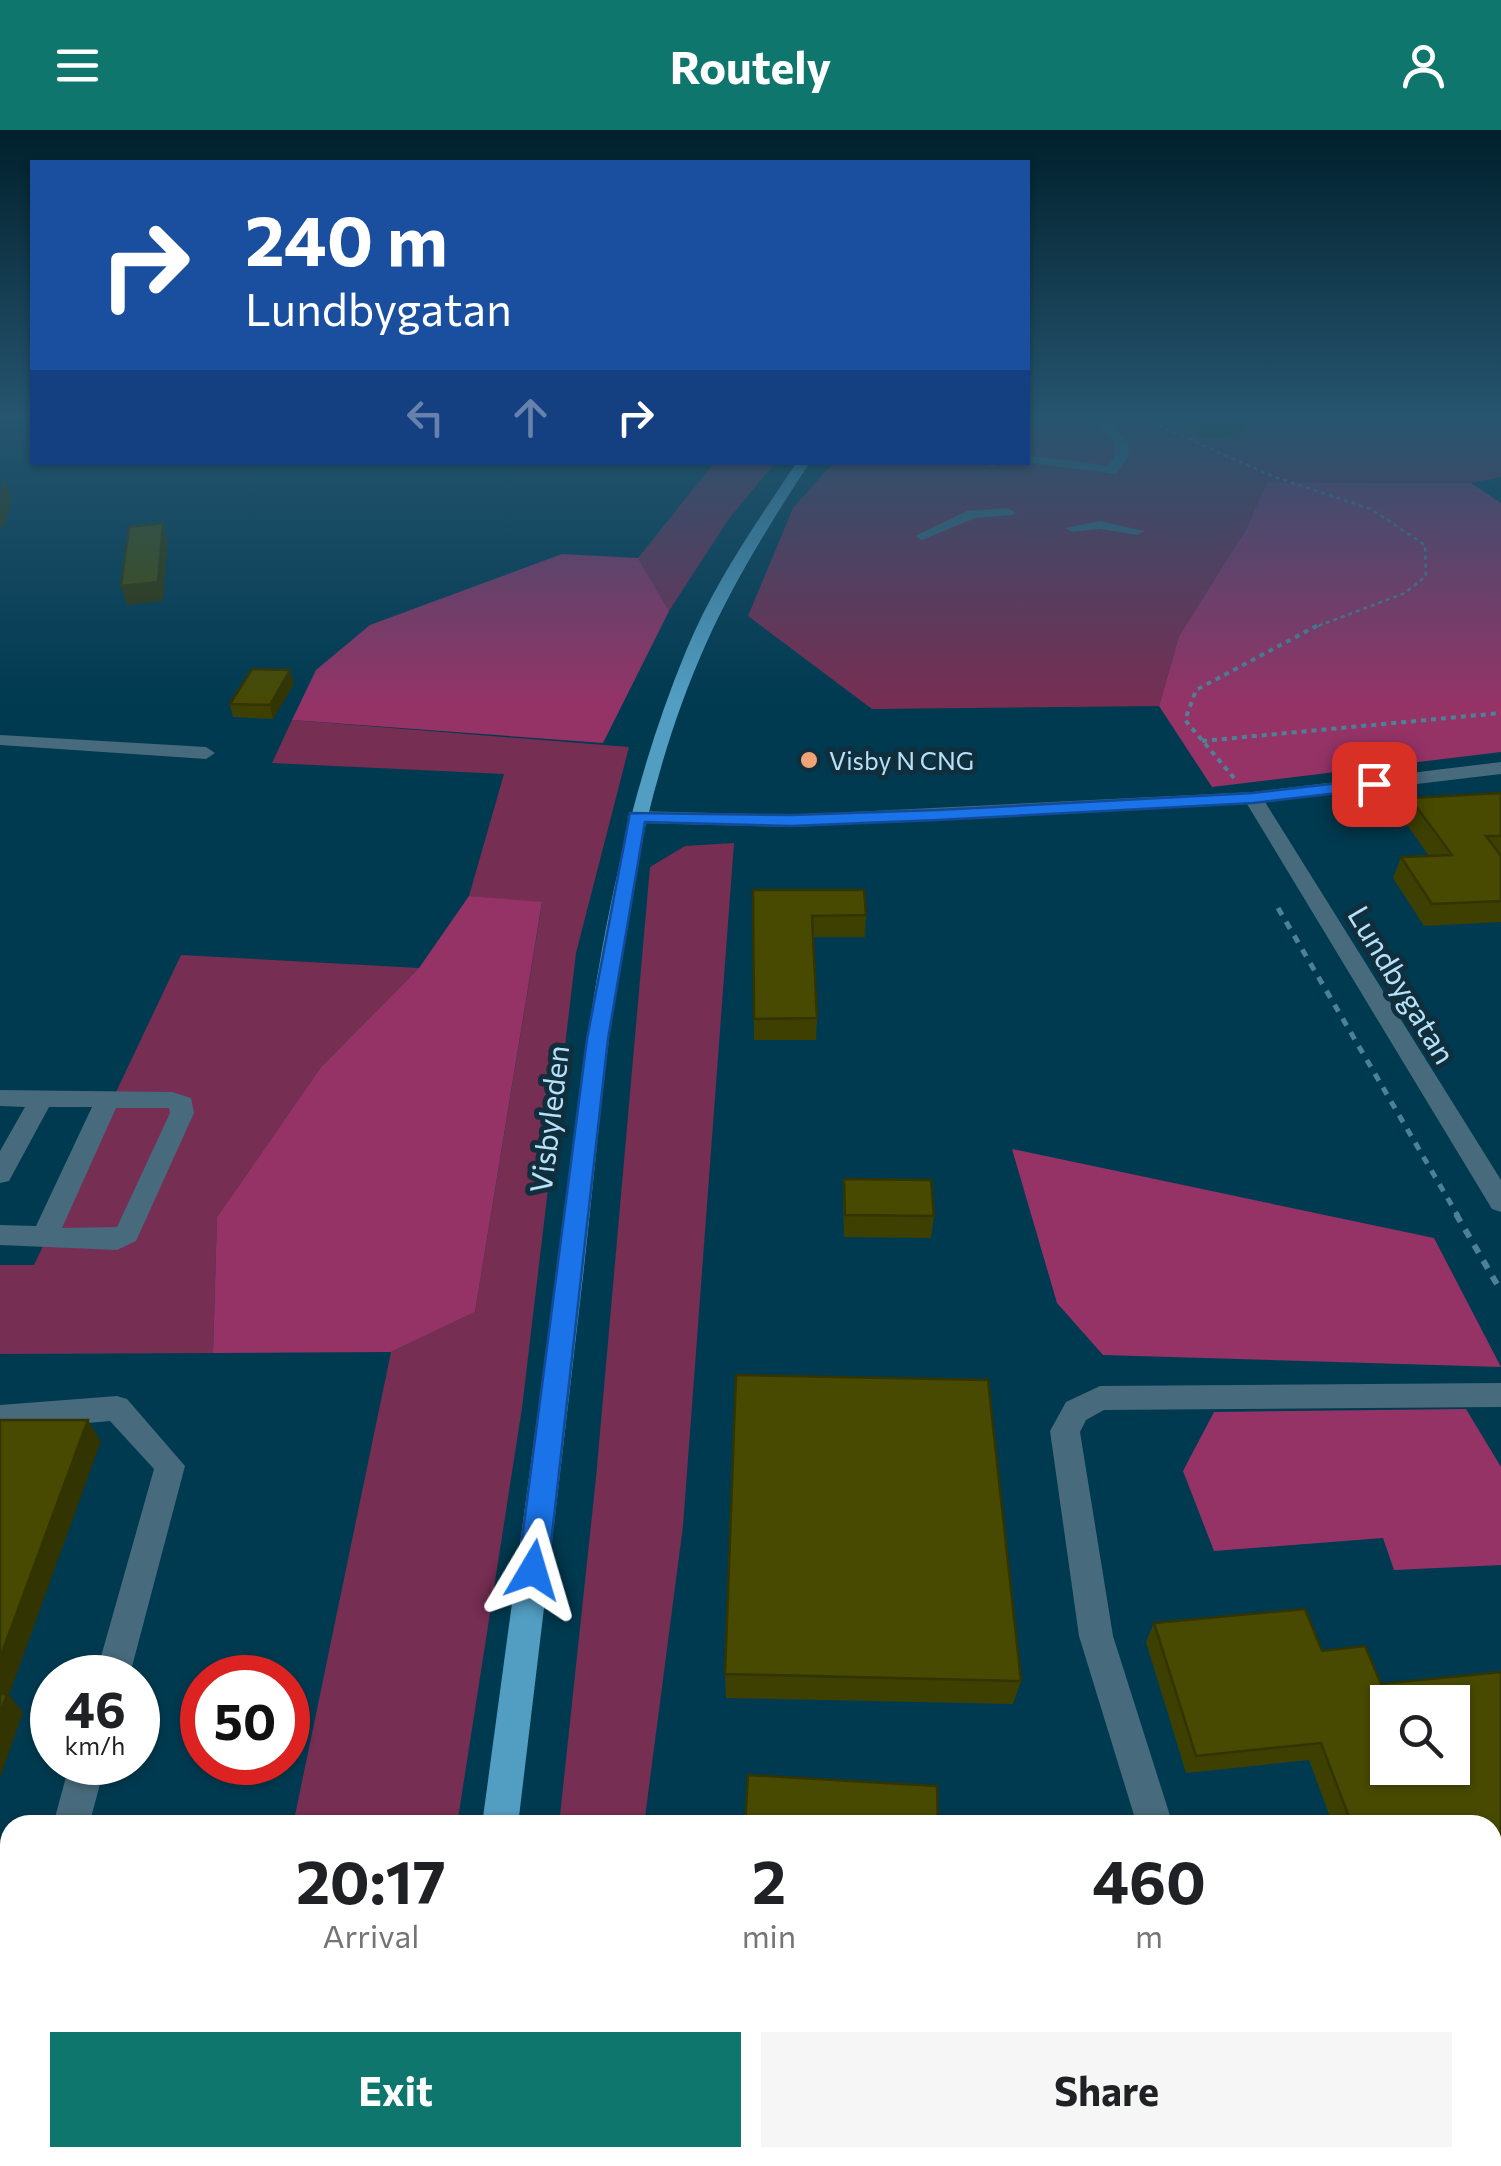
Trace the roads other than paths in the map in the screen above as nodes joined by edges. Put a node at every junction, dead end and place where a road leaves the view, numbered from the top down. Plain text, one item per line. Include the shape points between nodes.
1 (768, 514) edge
2 (972, 514) edge
3 (1072, 528) dead end
4 (1137, 531) dead end
5 (922, 536) dead end
6 (0, 740) edge
7 (206, 753) dead end
8 (1501, 768) edge
9 (1253, 798) junction
10 (637, 817) junction
11 (0, 1098) edge
12 (41, 1098) junction
13 (108, 1099) junction
14 (0, 1174) edge
15 (1501, 1202) edge
16 (0, 1235) edge
17 (44, 1236) junction
18 (1501, 1395) edge
19 (0, 1418) edge
20 (118, 1655) edge
21 (82, 1785) edge
22 (74, 1815) edge
23 (501, 1815) edge
24 (1152, 1815) edge

1 - 10 main road, Visbyleden via 700,634
2 - 5 street
3 - 4 street via 1100,524
6 - 7 street
8 - 9 street
9 - 10 street via 791,820
9 - 15 street, Lundbygatan
10 - 23 main road, Visbyleden via 598,1039
11 - 12 street
12 - 13 street
12 - 14 street
13 - 17 street
13 - 17 street via 182,1104 133,1226 118,1240
16 - 17 street
18 - 24 street via 1100,1398 1076,1412 1065,1431 1096,1636
19 - 20 street via 117,1408 170,1466
21 - 22 street

